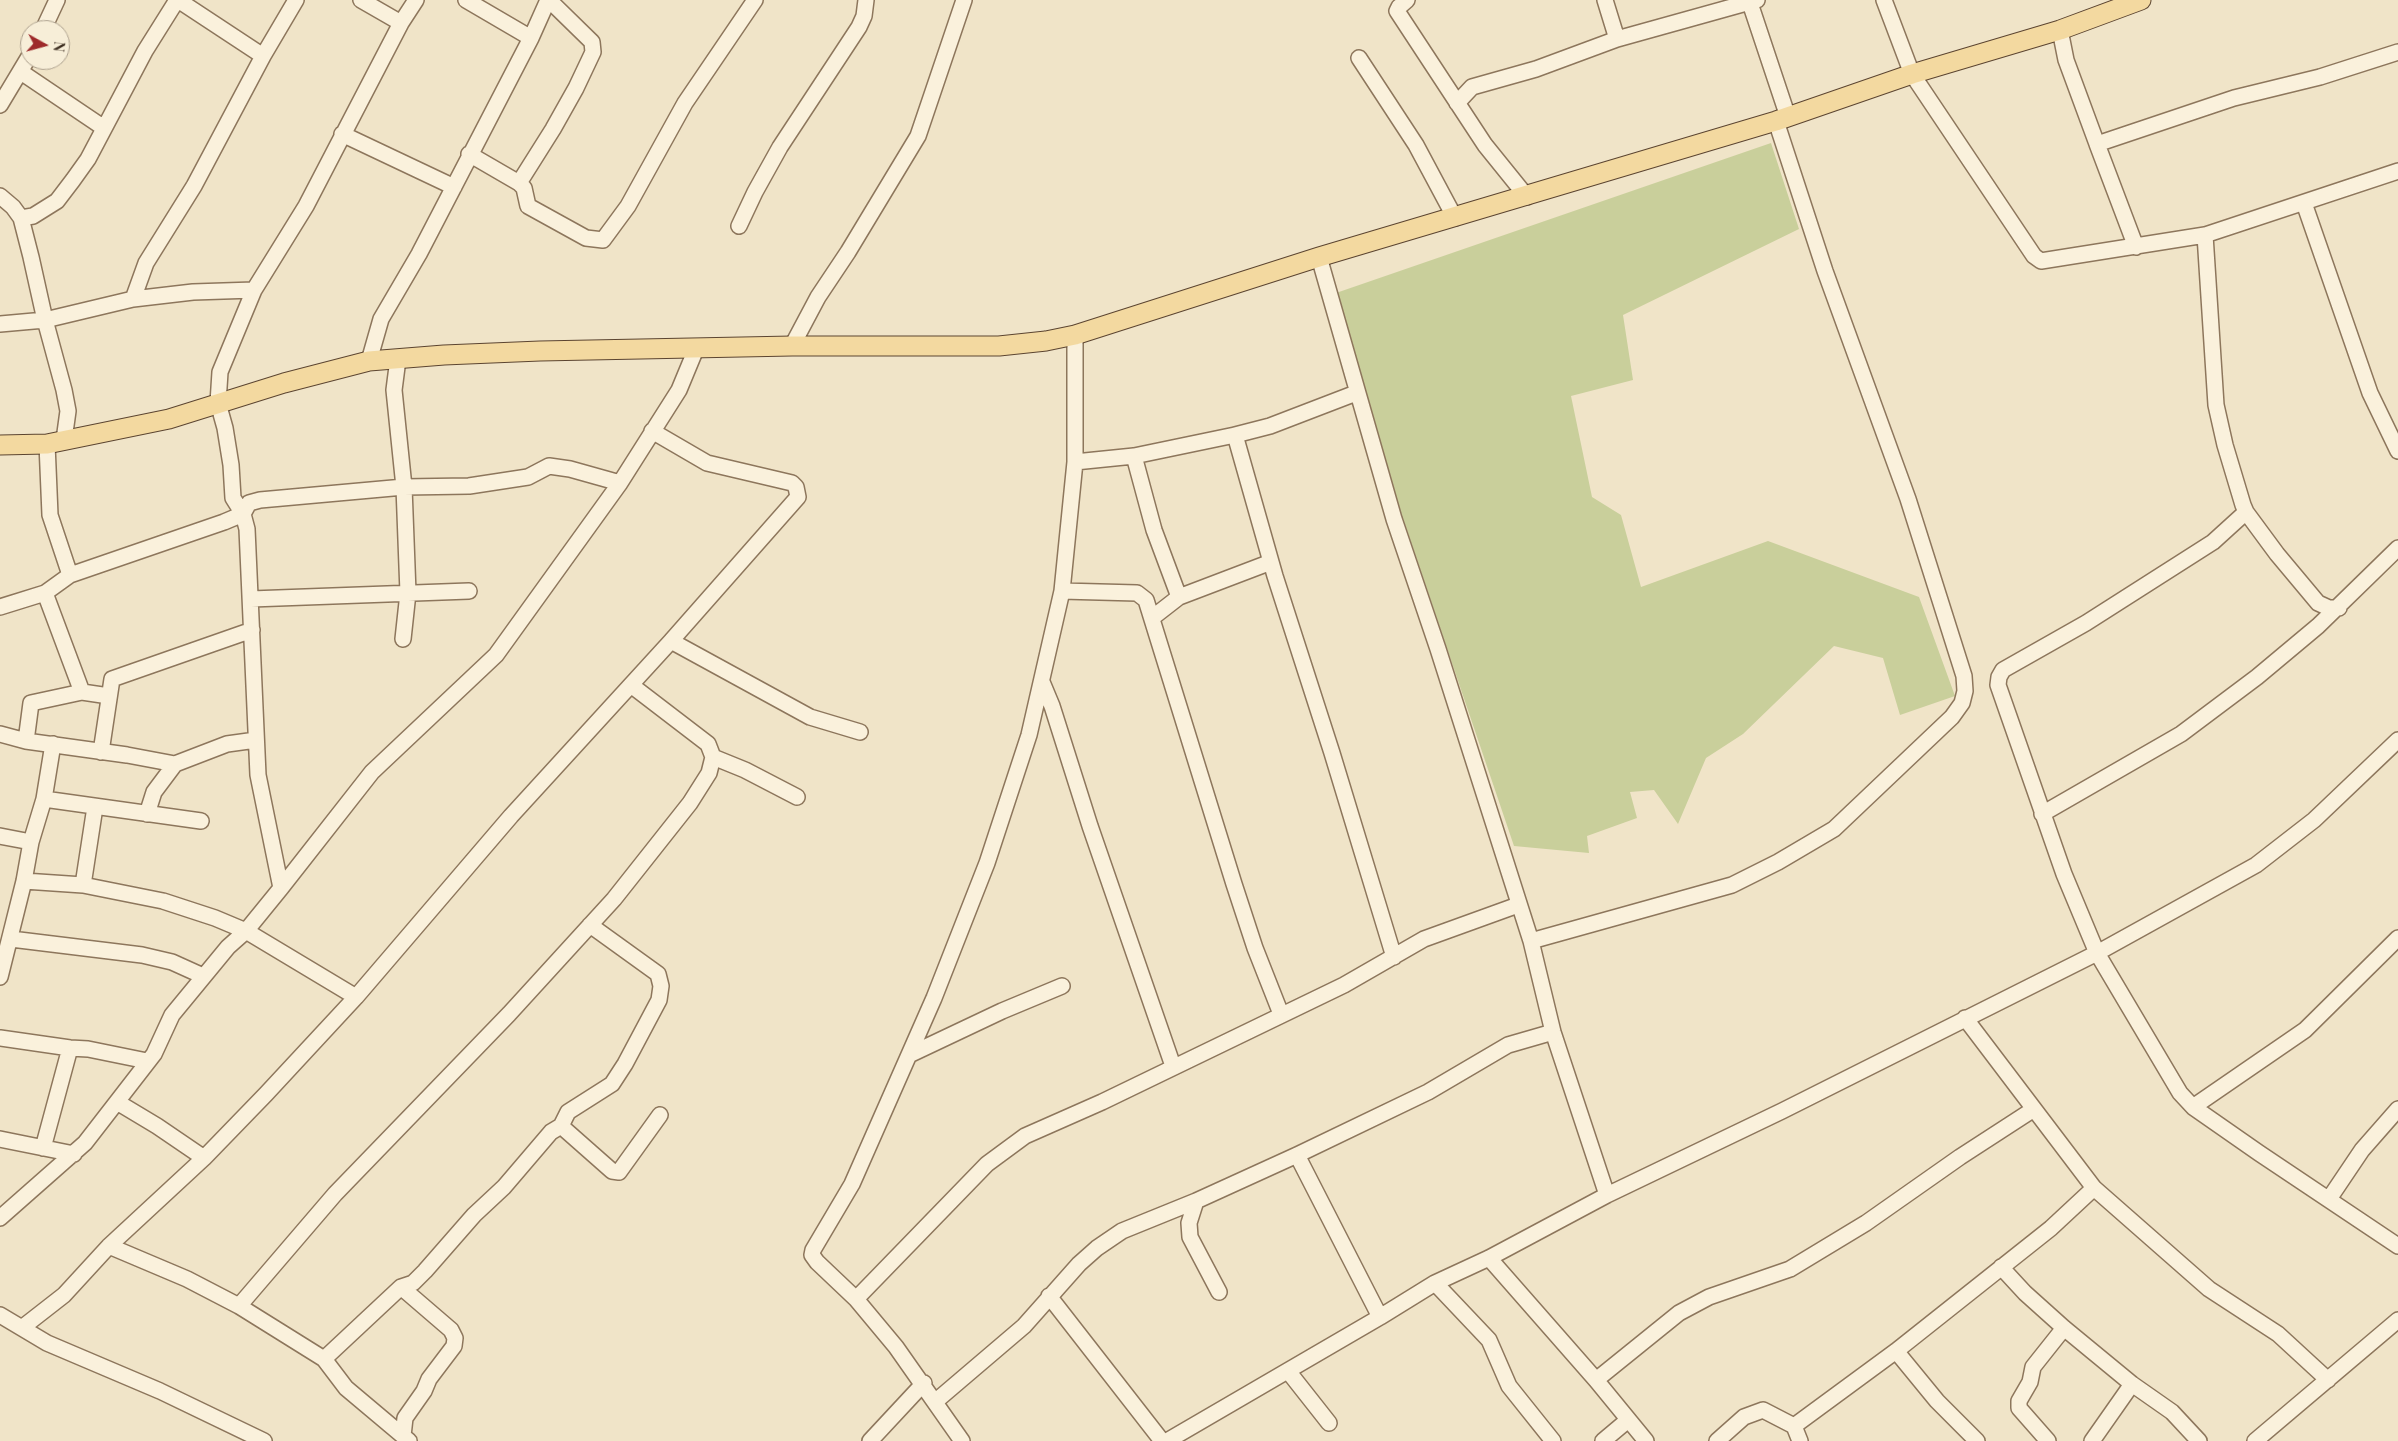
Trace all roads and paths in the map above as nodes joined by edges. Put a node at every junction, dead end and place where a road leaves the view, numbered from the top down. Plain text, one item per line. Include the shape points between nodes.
1 (177, 0) edge
2 (296, 0) edge
3 (361, 0) edge
4 (416, 0) edge
5 (466, 0) edge
6 (549, 0) edge
7 (755, 0) edge
8 (866, 0) edge
9 (964, 0) edge
10 (1407, 0) edge
11 (1605, 0) edge
12 (1884, 0) edge
13 (2141, 0) edge
14 (1754, 1) edge
15 (53, 2) edge
16 (47, 20) edge
17 (401, 23) junction
18 (2060, 30) junction
19 (531, 38) junction
20 (1617, 39) junction
21 (2398, 52) edge
22 (263, 56) junction
23 (1359, 58) dead end
24 (21, 72) joint
25 (1912, 74) junction
26 (1457, 103) junction
27 (0, 105) edge
28 (1782, 119) junction
29 (104, 128) junction
30 (342, 134) junction
31 (2097, 144) junction
32 (469, 154) junction
33 (2398, 171) edge
34 (519, 183) junction
35 (454, 187) junction
36 (0, 196) edge
37 (1527, 197) junction
38 (2304, 203) junction
39 (21, 218) junction
40 (1455, 218) junction
41 (739, 226) dead end
42 (2205, 235) junction
43 (2136, 247) junction
44 (1319, 257) junction
45 (254, 290) junction
46 (133, 299) junction
47 (45, 320) junction
48 (0, 324) edge
49 (1075, 335) junction
50 (792, 346) junction
51 (696, 349) junction
52 (398, 359) junction
53 (369, 362) junction
54 (1356, 393) junction
55 (218, 403) junction
56 (652, 431) junction
57 (1235, 435) junction
58 (55, 442) junction
59 (0, 445) edge
60 (2398, 451) edge
61 (1134, 456) junction
62 (1075, 462) junction
63 (620, 483) junction
64 (404, 487) junction
65 (2246, 512) junction
66 (242, 514) junction
67 (2398, 548) edge
68 (1271, 562) junction
69 (70, 575) junction
70 (469, 591) dead end
71 (1062, 591) junction
72 (45, 593) junction
73 (408, 593) junction
74 (1179, 597) junction
75 (251, 599) junction
76 (2318, 603) junction
77 (0, 607) edge
78 (2339, 608) junction
79 (1152, 618) junction
80 (2318, 626) junction
81 (252, 630) junction
82 (404, 639) dead end
83 (671, 641) junction
84 (1042, 682) junction
85 (631, 685) junction
86 (82, 692) junction
87 (109, 696) junction
88 (860, 732) dead end
89 (0, 734) edge
90 (256, 740) junction
91 (2398, 740) edge
92 (26, 741) junction
93 (53, 744) junction
94 (101, 752) junction
95 (713, 758) junction
96 (175, 764) junction
97 (797, 797) dead end
98 (44, 799) junction
99 (95, 807) junction
100 (147, 814) junction
101 (2042, 814) junction
102 (201, 821) dead end
103 (0, 836) edge
104 (31, 842) junction
105 (24, 881) junction
106 (83, 885) junction
107 (281, 888) junction
108 (1518, 904) junction
109 (590, 925) junction
110 (246, 931) junction
111 (2398, 938) edge
112 (1532, 941) junction
113 (6, 946) edge
114 (2097, 953) junction
115 (1394, 957) junction
116 (203, 976) junction
117 (0, 977) edge
118 (1062, 986) dead end
119 (356, 997) junction
120 (1281, 1014) junction
121 (1965, 1018) junction
122 (1553, 1032) junction
123 (0, 1038) edge
124 (70, 1048) junction
125 (909, 1055) junction
126 (147, 1061) junction
127 (1173, 1066) junction
128 (117, 1102) junction
129 (2193, 1107) junction
130 (2034, 1109) junction
131 (2398, 1110) edge
132 (660, 1116) dead end
133 (561, 1126) junction
134 (0, 1139) edge
135 (43, 1148) junction
136 (74, 1154) junction
137 (1297, 1155) junction
138 (204, 1158) junction
139 (2094, 1188) junction
140 (1607, 1195) junction
141 (2329, 1199) junction
142 (1196, 1201) junction
143 (0, 1218) edge
144 (109, 1246) junction
145 (2398, 1246) edge
146 (1489, 1258) junction
147 (2001, 1267) junction
148 (1435, 1283) junction
149 (401, 1287) junction
150 (1219, 1292) dead end
151 (1049, 1296) junction
152 (856, 1299) junction
153 (239, 1306) junction
154 (0, 1315) edge
155 (1380, 1317) junction
156 (2398, 1320) edge
157 (23, 1327) junction
158 (2064, 1328) junction
159 (1896, 1351) junction
160 (324, 1359) junction
161 (1288, 1371) junction
162 (1596, 1380) junction
163 (2328, 1380) junction
164 (924, 1383) junction
165 (2132, 1384) junction
166 (936, 1401) junction
167 (1628, 1420) junction
168 (1329, 1423) dead end
169 (1794, 1426) junction
170 (248, 1437) edge
171 (406, 1438) edge
172 (1174, 1439) edge
173 (264, 1441) edge
174 (870, 1441) edge
175 (962, 1441) edge
176 (1162, 1441) edge
177 (1552, 1441) edge
178 (1603, 1441) edge
179 (1646, 1441) edge
180 (1717, 1441) edge
181 (1800, 1441) edge
182 (1977, 1441) edge
183 (2048, 1441) edge
184 (2092, 1441) edge
185 (2199, 1441) edge
186 (2255, 1441) edge

1 - 22 street
1 - 29 street
2 - 22 street
3 - 17 street
4 - 17 street
5 - 19 street
6 - 19 street
6 - 34 street via 592,42 593,52 553,129
7 - 34 street via 685,103 628,206 603,240 586,238 528,206 524,188
8 - 41 street via 859,27 780,147
9 - 50 street via 918,136 818,297
10 - 26 street via 1398,11
11 - 20 street
12 - 25 street
13 - 18 main road
14 - 20 street
14 - 28 street
15 - 16 street
17 - 30 street
18 - 25 main road
18 - 31 street via 2066,60
19 - 32 street
20 - 26 street via 1536,69 1472,87
21 - 31 street via 2320,77 2234,98
22 - 46 street via 194,186 146,263
23 - 40 street via 1416,145
24 - 27 street
24 - 29 street
25 - 28 main road
25 - 43 street via 2038,259 2049,261
26 - 37 street via 1485,145
28 - 37 main road
28 - 112 street via 1825,271 1908,499 1964,676 1962,702 1952,717 1834,828 1778,862 1732,885
29 - 39 street via 88,159 57,201 33,216
30 - 35 street
30 - 45 street via 306,206
31 - 43 street
32 - 34 street
32 - 35 street
33 - 38 street
35 - 53 street via 381,319
36 - 39 street
37 - 40 main road
38 - 42 street
38 - 60 street via 2370,393
39 - 47 street
40 - 44 main road
42 - 43 street
42 - 65 street via 2216,404
44 - 49 main road
44 - 54 street
45 - 46 street via 193,292
45 - 55 street via 220,372
46 - 47 street
47 - 48 street
47 - 58 street via 68,411
49 - 50 main road via 999,346
49 - 62 street
50 - 51 main road
51 - 52 main road via 540,351
51 - 56 street via 679,390
52 - 53 main road
52 - 64 street via 394,390
53 - 55 main road
54 - 57 street via 1270,426
54 - 108 street
55 - 58 main road via 169,419
55 - 66 street via 231,465 232,498
56 - 63 street
56 - 83 street via 697,459 792,483 798,492 796,502
57 - 61 street
57 - 68 street
58 - 59 main road
58 - 69 street via 50,515
61 - 62 street
61 - 74 street via 1154,530
62 - 71 street
63 - 64 street via 549,466 528,477 469,486
63 - 107 street via 496,655 372,772
64 - 66 street via 260,500 249,503
64 - 73 street
65 - 76 street
65 - 101 street via 2213,542 2001,673 1998,684
66 - 69 street
66 - 75 street via 247,529
67 - 78 street
68 - 74 street
68 - 115 street
69 - 72 street
70 - 73 street
71 - 79 street via 1137,593 1146,600
71 - 84 street
72 - 77 street
72 - 86 street
73 - 75 street
73 - 82 street
74 - 79 street
75 - 81 street
76 - 78 street
76 - 80 street
78 - 80 street
79 - 120 street via 1234,884
80 - 101 street via 2257,678 2181,734
81 - 87 street via 112,679
81 - 90 street
83 - 85 street
83 - 88 street via 810,717
84 - 125 street via 1029,735 986,863
84 - 127 street
85 - 95 street via 708,744
85 - 119 street via 511,816
86 - 87 street
86 - 92 street via 32,703
87 - 94 street
89 - 92 street
90 - 96 street via 227,744
90 - 107 street via 258,775
91 - 114 street via 2314,820 2256,865
92 - 93 street
93 - 94 street
93 - 98 street
94 - 96 street
95 - 97 street via 745,770
95 - 109 street via 709,773 690,803
96 - 100 street via 154,792
98 - 99 street
98 - 104 street
99 - 100 street
99 - 106 street
100 - 102 street
101 - 114 street
103 - 104 street
104 - 105 street
105 - 106 street
105 - 113 street
106 - 110 street via 163,901
107 - 110 street
108 - 112 street
108 - 115 street via 1424,940
109 - 133 street via 658,974 661,986 659,1000 612,1084 568,1112
109 - 153 street via 335,1194
110 - 116 street via 228,946
110 - 119 street
111 - 129 street via 2305,1030
112 - 122 street
113 - 116 street via 142,955 172,962
113 - 117 street
114 - 121 street
114 - 129 street via 2167,1074
115 - 120 street
116 - 126 street via 172,1015 154,1054
118 - 125 street
119 - 138 street
120 - 127 street
121 - 130 street
121 - 140 street
122 - 137 street via 1508,1045 1428,1092
122 - 140 street
123 - 124 street
124 - 126 street
124 - 135 street
125 - 152 street via 852,1184 813,1250 812,1255 817,1262
126 - 128 street
127 - 152 street via 1010,1145 959,1192
128 - 136 street
128 - 138 street
129 - 141 street
130 - 139 street
130 - 162 street via 1866,1223 1790,1269 1709,1297 1679,1313
131 - 141 street via 2362,1150
132 - 133 street via 619,1172 612,1171
133 - 149 street via 551,1132 425,1271 413,1283
134 - 135 street
135 - 136 street
136 - 143 street
137 - 142 street
137 - 155 street
138 - 144 street
139 - 147 street via 2051,1228
139 - 163 street via 2209,1289 2278,1334
140 - 146 street
141 - 145 street
142 - 150 street via 1189,1223 1190,1238
142 - 151 street via 1122,1231 1097,1248
144 - 153 street via 187,1279
144 - 157 street via 64,1295
146 - 148 street
146 - 162 street
147 - 158 street
147 - 159 street
148 - 155 street
148 - 177 street via 1490,1340 1509,1386
149 - 160 street
149 - 171 street via 451,1330 455,1338 454,1346 405,1418
151 - 166 street via 1024,1326
151 - 176 street
152 - 164 street
153 - 160 street
154 - 157 street
155 - 161 street
156 - 163 street
157 - 170 street via 47,1343 107,1367
158 - 165 street
158 - 183 street via 2033,1367 2030,1382 2019,1401 2019,1408
159 - 169 street
159 - 182 street via 1937,1401
160 - 171 street via 346,1388
161 - 168 street
161 - 172 street
162 - 167 street
163 - 186 street
164 - 166 street
164 - 174 street
165 - 184 street
165 - 185 street via 2167,1409
166 - 175 street
167 - 178 street
167 - 179 street
169 - 180 street via 1763,1410 1744,1417
169 - 181 street
170 - 173 street

